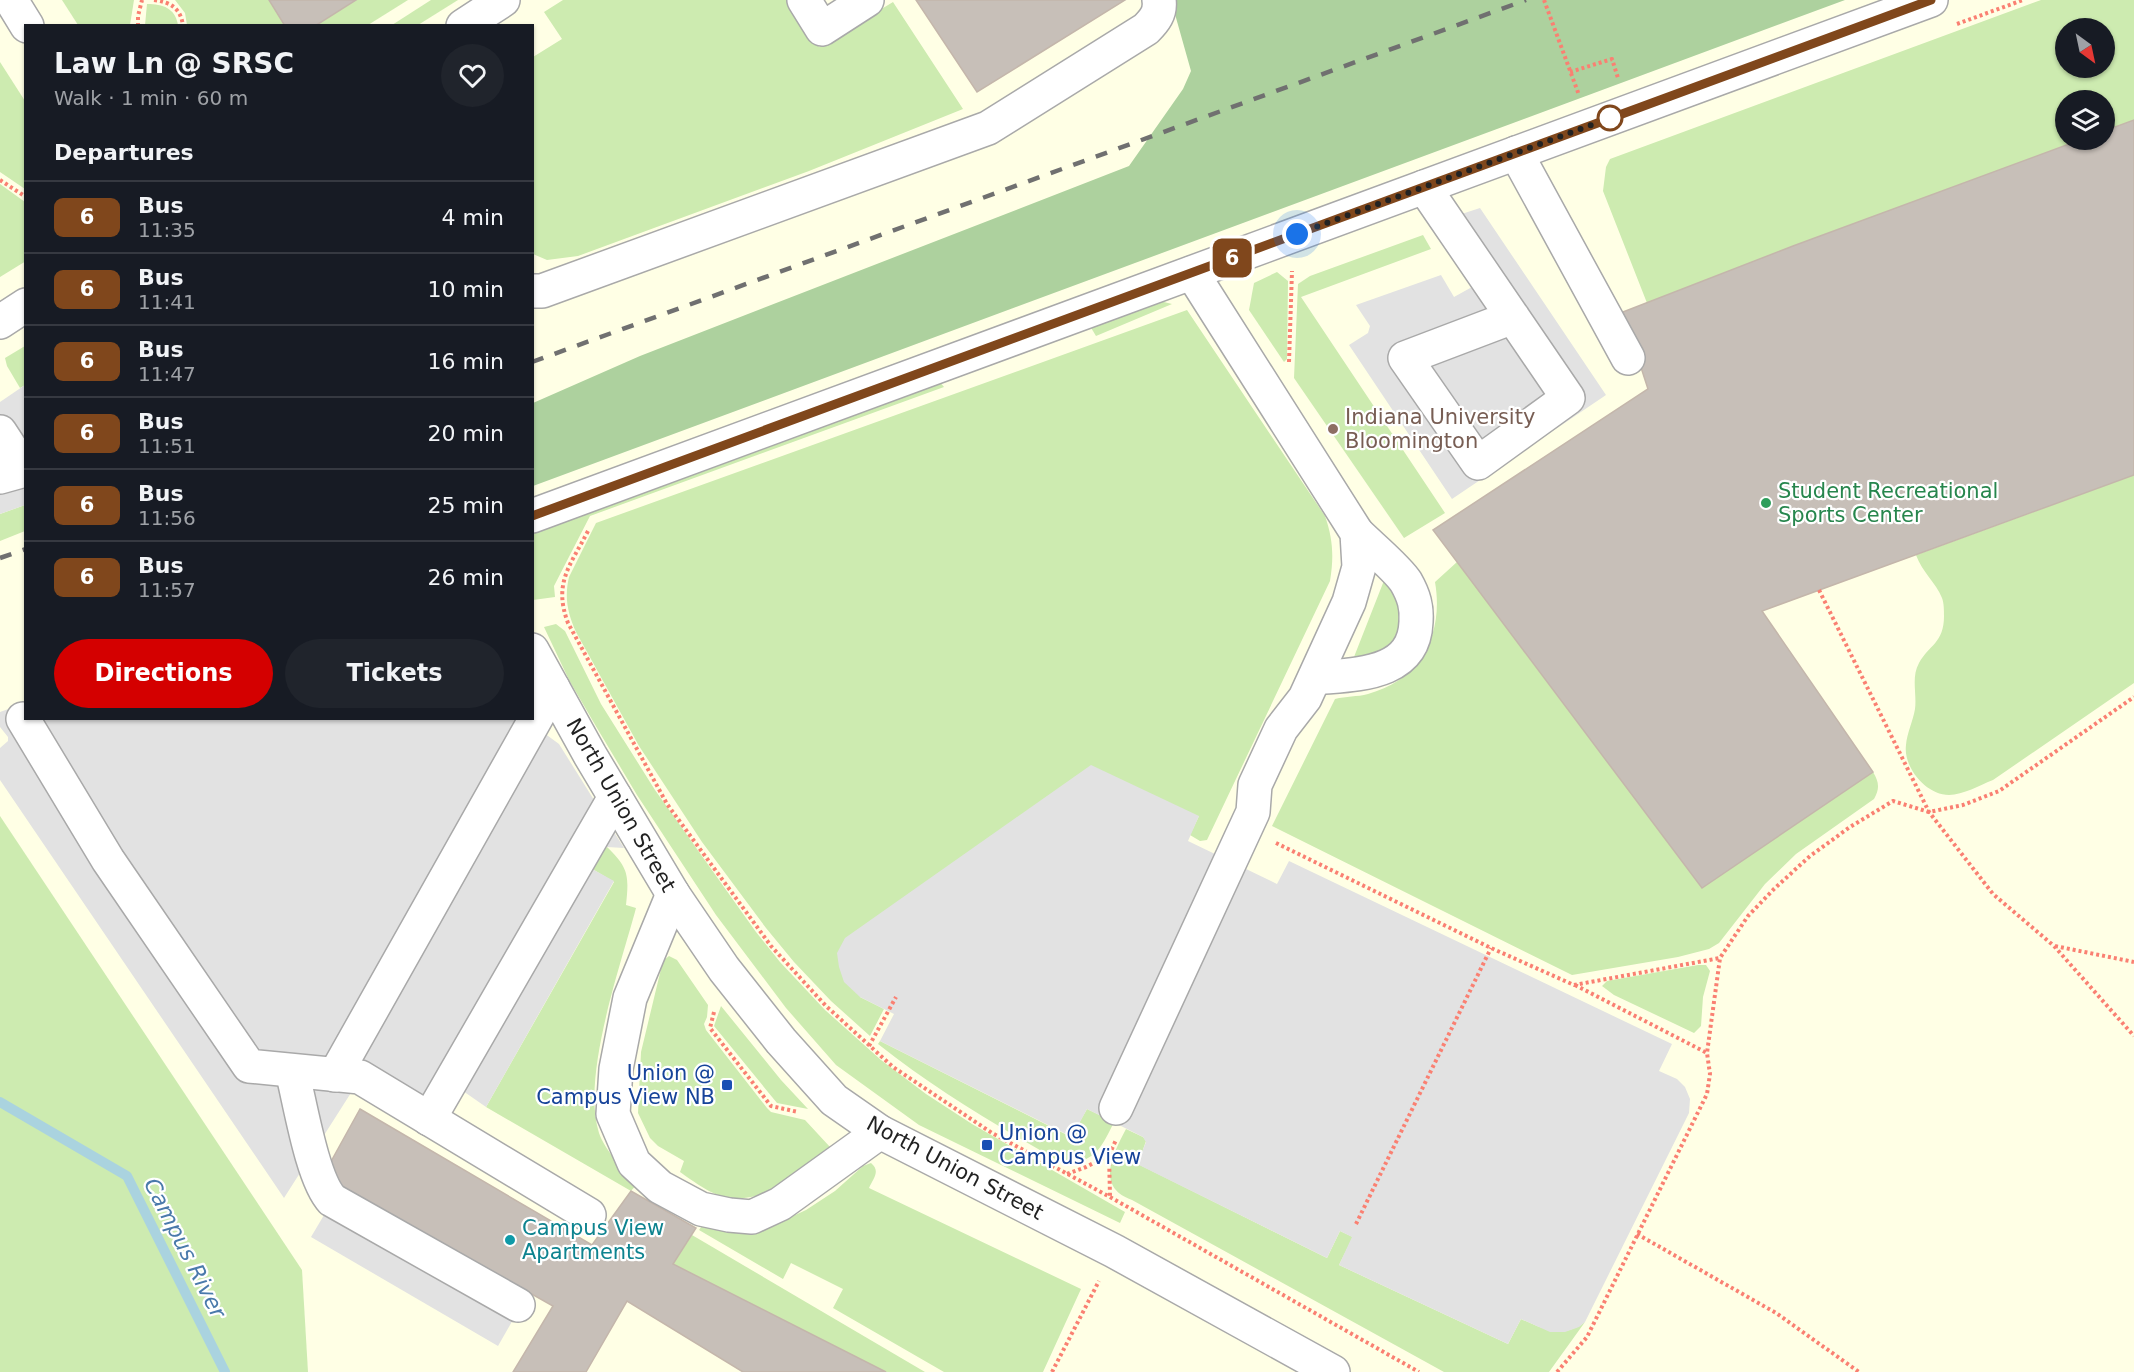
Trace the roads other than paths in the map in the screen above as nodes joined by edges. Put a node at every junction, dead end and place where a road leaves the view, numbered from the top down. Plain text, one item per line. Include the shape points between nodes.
1 (11, 0) edge
2 (503, 0) edge
3 (804, 0) edge
4 (867, 0) edge
5 (1159, 0) edge
6 (1931, 0) edge
7 (26, 24) edge
8 (466, 24) edge
9 (1516, 153) junction
10 (1424, 187) junction
11 (1191, 273) junction
12 (534, 291) edge
13 (24, 306) edge
14 (1513, 317) junction
15 (0, 322) edge
16 (1628, 358) dead end
17 (0, 432) edge
18 (24, 467) edge
19 (24, 471) edge
20 (0, 477) edge
21 (534, 515) edge
22 (1357, 533) junction
23 (534, 654) edge
24 (553, 688) junction
25 (1310, 688) junction
26 (22, 719) dead end
27 (615, 797) junction
28 (673, 894) junction
29 (292, 1071) junction
30 (335, 1075) junction
31 (429, 1119) junction
32 (1118, 1121) road end
33 (880, 1132) junction
34 (589, 1215) dead end
35 (518, 1305) dead end
36 (1333, 1372) edge

1 - 7 street
2 - 8 street
3 - 4 street via 822,29
5 - 12 street via 1156,18 1146,29 988,129
6 - 9 street
9 - 10 street
9 - 16 street
10 - 11 street
10 - 14 street
11 - 21 street
11 - 22 street
13 - 15 street
14 - 14 street via 1568,398 1478,463 1405,358
17 - 18 street
19 - 20 street
22 - 25 street via 1359,567 1349,602
22 - 25 street via 1406,580 1417,604 1416,634 1401,659 1372,672
23 - 24 street, North Union Street
24 - 27 street, North Union Street
24 - 30 street
25 - 32 street via 1281,729 1255,785 1253,812
26 - 29 street via 108,860 249,1066
27 - 28 street, North Union Street
27 - 31 street
28 - 33 street, North Union Street via 724,969 781,1041 834,1100
28 - 33 street via 630,998 616,1069 614,1114 634,1162 660,1187 701,1209 752,1217 780,1204
29 - 30 street
29 - 35 street via 318,1175 332,1200
30 - 31 street via 360,1077
31 - 34 street
33 - 36 street, North Union Street via 1114,1251

